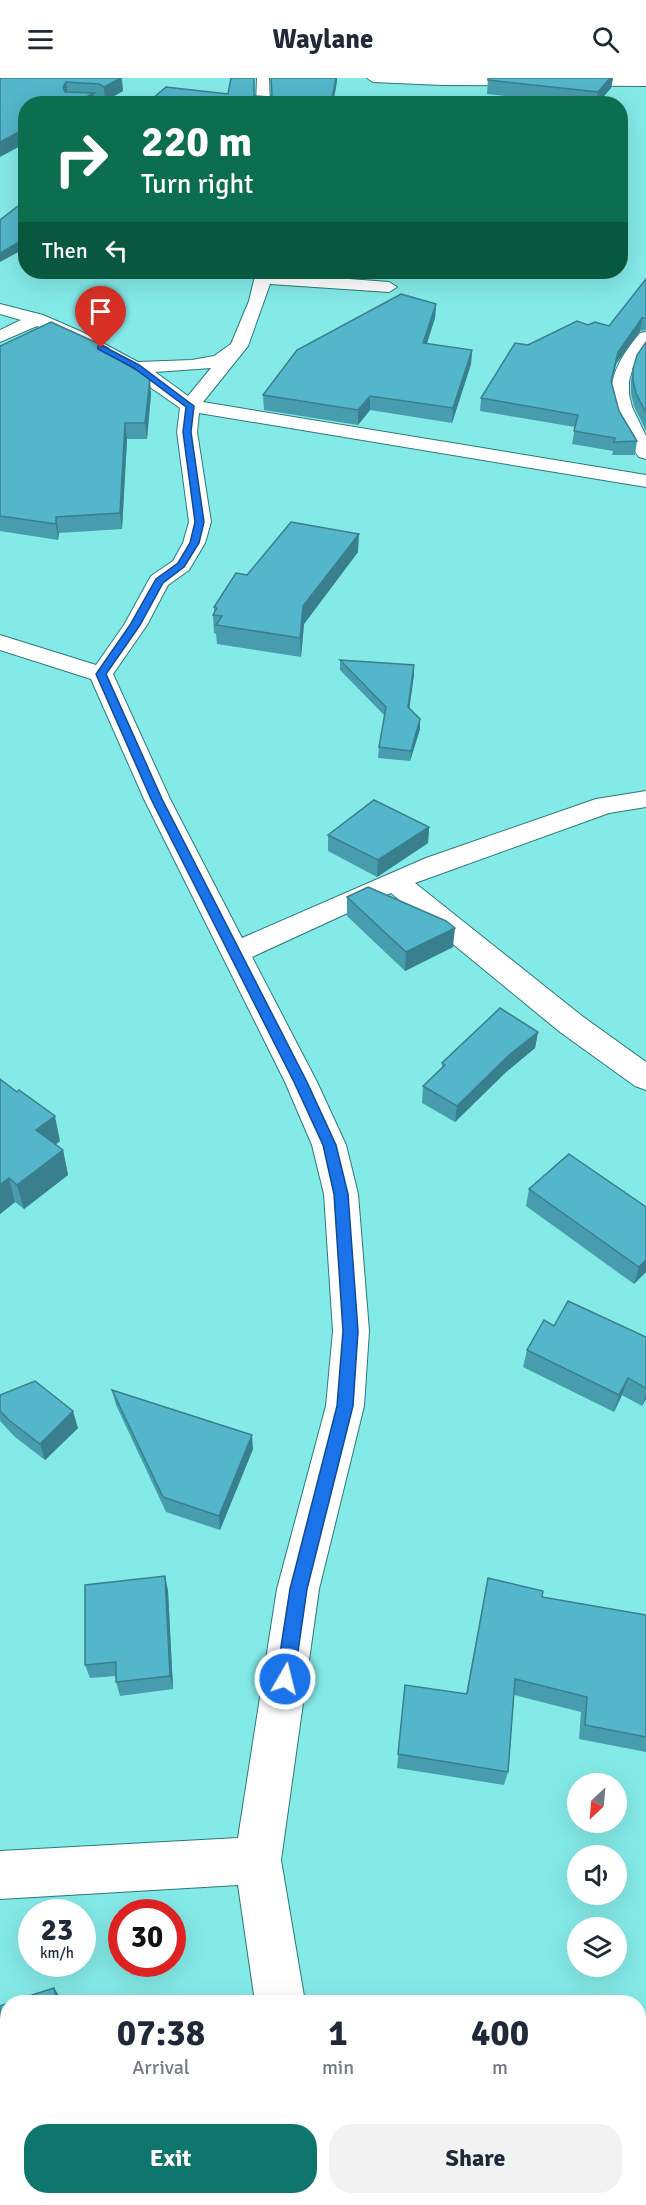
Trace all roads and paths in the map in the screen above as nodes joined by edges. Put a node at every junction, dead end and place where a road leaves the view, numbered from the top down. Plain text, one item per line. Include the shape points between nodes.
1 (263, 78) edge
2 (373, 78) edge
3 (646, 82) edge
4 (263, 96) edge
5 (262, 279) edge
6 (305, 279) edge
7 (389, 287) dead end
8 (0, 309) edge
9 (37, 319) junction
10 (0, 337) edge
11 (646, 337) edge
12 (229, 357) junction
13 (137, 367) junction
14 (190, 406) junction
15 (646, 453) edge
16 (646, 482) edge
17 (0, 642) edge
18 (101, 674) junction
19 (646, 800) edge
20 (394, 881) junction
21 (236, 953) junction
22 (646, 1078) edge
23 (258, 1860) junction
24 (0, 1875) edge
25 (279, 1995) edge

1 - 4 street
2 - 3 street
5 - 12 street via 259,303 239,346
6 - 7 street
8 - 9 street
9 - 10 street
9 - 13 street
11 - 15 street via 623,367 619,383 622,409
12 - 13 street via 209,363
12 - 14 street
13 - 14 street
14 - 16 street
14 - 18 street via 187,432 200,522 194,543 181,565 159,581
17 - 18 street
18 - 21 street via 157,799
19 - 20 street via 605,805
20 - 21 street
20 - 22 street via 571,1024
21 - 23 street via 329,1145 341,1194 351,1331 345,1406 298,1589
23 - 24 street
23 - 25 street

